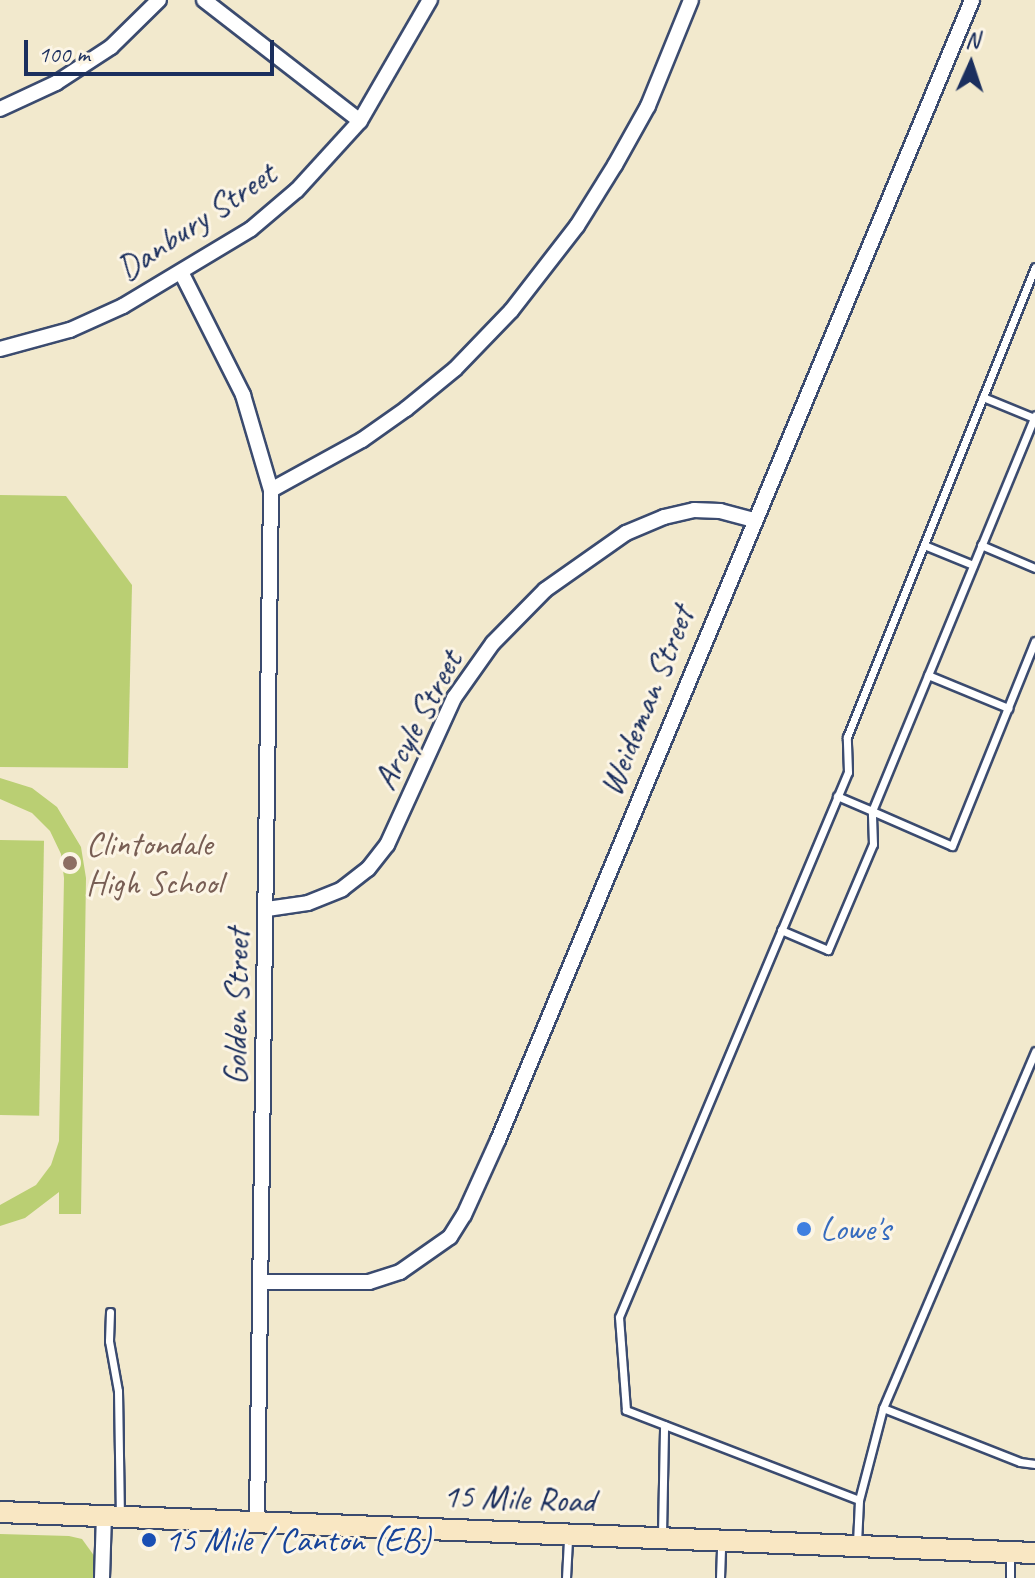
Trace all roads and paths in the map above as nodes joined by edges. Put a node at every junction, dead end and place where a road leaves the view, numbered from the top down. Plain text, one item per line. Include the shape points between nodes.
1 (159, 0) edge
2 (204, 0) edge
3 (430, 0) edge
4 (691, 0) edge
5 (972, 0) edge
6 (0, 109) edge
7 (360, 121) junction
8 (1035, 267) edge
9 (182, 274) junction
10 (0, 349) edge
11 (983, 397) junction
12 (1034, 417) edge
13 (271, 490) junction
14 (754, 520) junction
15 (924, 545) junction
16 (981, 545) junction
17 (973, 565) junction
18 (1035, 568) edge
19 (1035, 641) edge
20 (928, 675) junction
21 (1008, 708) junction
22 (837, 796) junction
23 (872, 811) junction
24 (267, 909) junction
25 (781, 930) junction
26 (1035, 1051) edge
27 (261, 1282) junction
28 (110, 1312) dead end
29 (883, 1408) junction
30 (664, 1425) junction
31 (1035, 1464) edge
32 (859, 1500) junction
33 (0, 1512) edge
34 (112, 1516) junction
35 (257, 1519) junction
36 (568, 1532) junction
37 (662, 1536) junction
38 (721, 1539) junction
39 (857, 1545) junction
40 (1010, 1552) junction
41 (1035, 1553) edge
42 (102, 1578) edge
43 (566, 1578) edge
44 (720, 1578) edge
45 (1010, 1578) edge

1 - 6 street via 111,47 56,83
2 - 7 street
3 - 7 street, Danbury Street
4 - 13 street via 648,106 615,165 577,226 511,311 455,369 406,409
5 - 14 street, Weideman Street
7 - 9 street, Danbury Street via 297,190 251,229
8 - 11 lane
9 - 10 street, Danbury Street via 70,330
9 - 13 street, Golden Street via 243,395
11 - 12 lane
11 - 15 lane
12 - 16 lane
13 - 24 street, Golden Street
14 - 24 street, Arcyle Street via 694,510 664,517 626,533 545,590 493,643 460,689 387,845 368,869 342,889 308,903
14 - 27 street, Weideman Street via 498,1140 450,1237 400,1272 369,1282
15 - 17 lane
15 - 22 lane via 847,737 848,772
16 - 17 lane
16 - 18 lane
17 - 20 lane
19 - 21 lane
20 - 21 lane
20 - 23 lane
21 - 23 lane via 952,846
22 - 23 lane
22 - 25 lane
23 - 25 lane via 873,844 828,950
24 - 27 street, Golden Street
25 - 30 lane via 619,1317 626,1410
26 - 29 lane
27 - 35 street, Golden Street
28 - 34 lane via 118,1391
29 - 31 lane
29 - 32 lane
30 - 32 lane
30 - 37 lane
32 - 39 lane
33 - 34 main road, 15 Mile Road
34 - 35 main road, 15 Mile Road
34 - 42 street
35 - 36 main road, 15 Mile Road
36 - 37 main road, 15 Mile Road
36 - 43 lane
37 - 38 main road, 15 Mile Road
38 - 39 main road, 15 Mile Road
38 - 44 lane
39 - 40 main road, 15 Mile Road
40 - 41 main road, 15 Mile Road
40 - 45 lane

